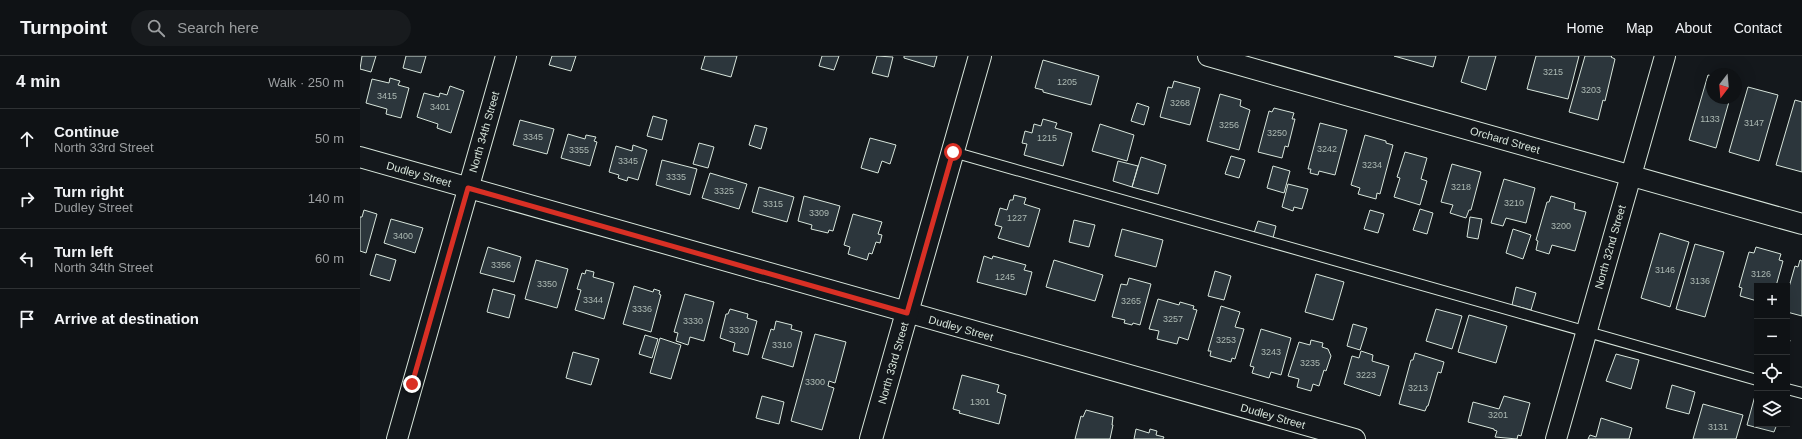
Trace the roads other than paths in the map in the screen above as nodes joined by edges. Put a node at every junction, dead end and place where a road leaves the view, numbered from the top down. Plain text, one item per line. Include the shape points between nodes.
1 (506, 56) edge
2 (980, 56) edge
3 (1208, 56) edge
4 (1665, 56) edge
5 (953, 152) junction
6 (360, 157) edge
7 (1631, 176) junction
8 (468, 188) junction
9 (1802, 224) edge
10 (907, 313) junction
11 (1586, 332) junction
12 (1754, 379) edge
13 (1790, 390) edge
14 (1802, 393) edge
15 (397, 439) edge
16 (871, 439) edge
17 (1355, 439) edge
18 (1556, 439) edge

1 - 8 street, North 34th Street
2 - 5 main road, North 33rd Street
3 - 7 street, Orchard Street
4 - 7 street, North 32nd Street
5 - 10 main road, North 33rd Street
5 - 11 lane
6 - 8 street, Dudley Street
7 - 9 street, Orchard Street
7 - 11 street, North 32nd Street
8 - 10 street, Dudley Street
8 - 15 street, North 34th Street
10 - 16 main road, North 33rd Street
10 - 17 street, Dudley Street
11 - 12 lane
11 - 18 street, North 32nd Street
13 - 14 lane

